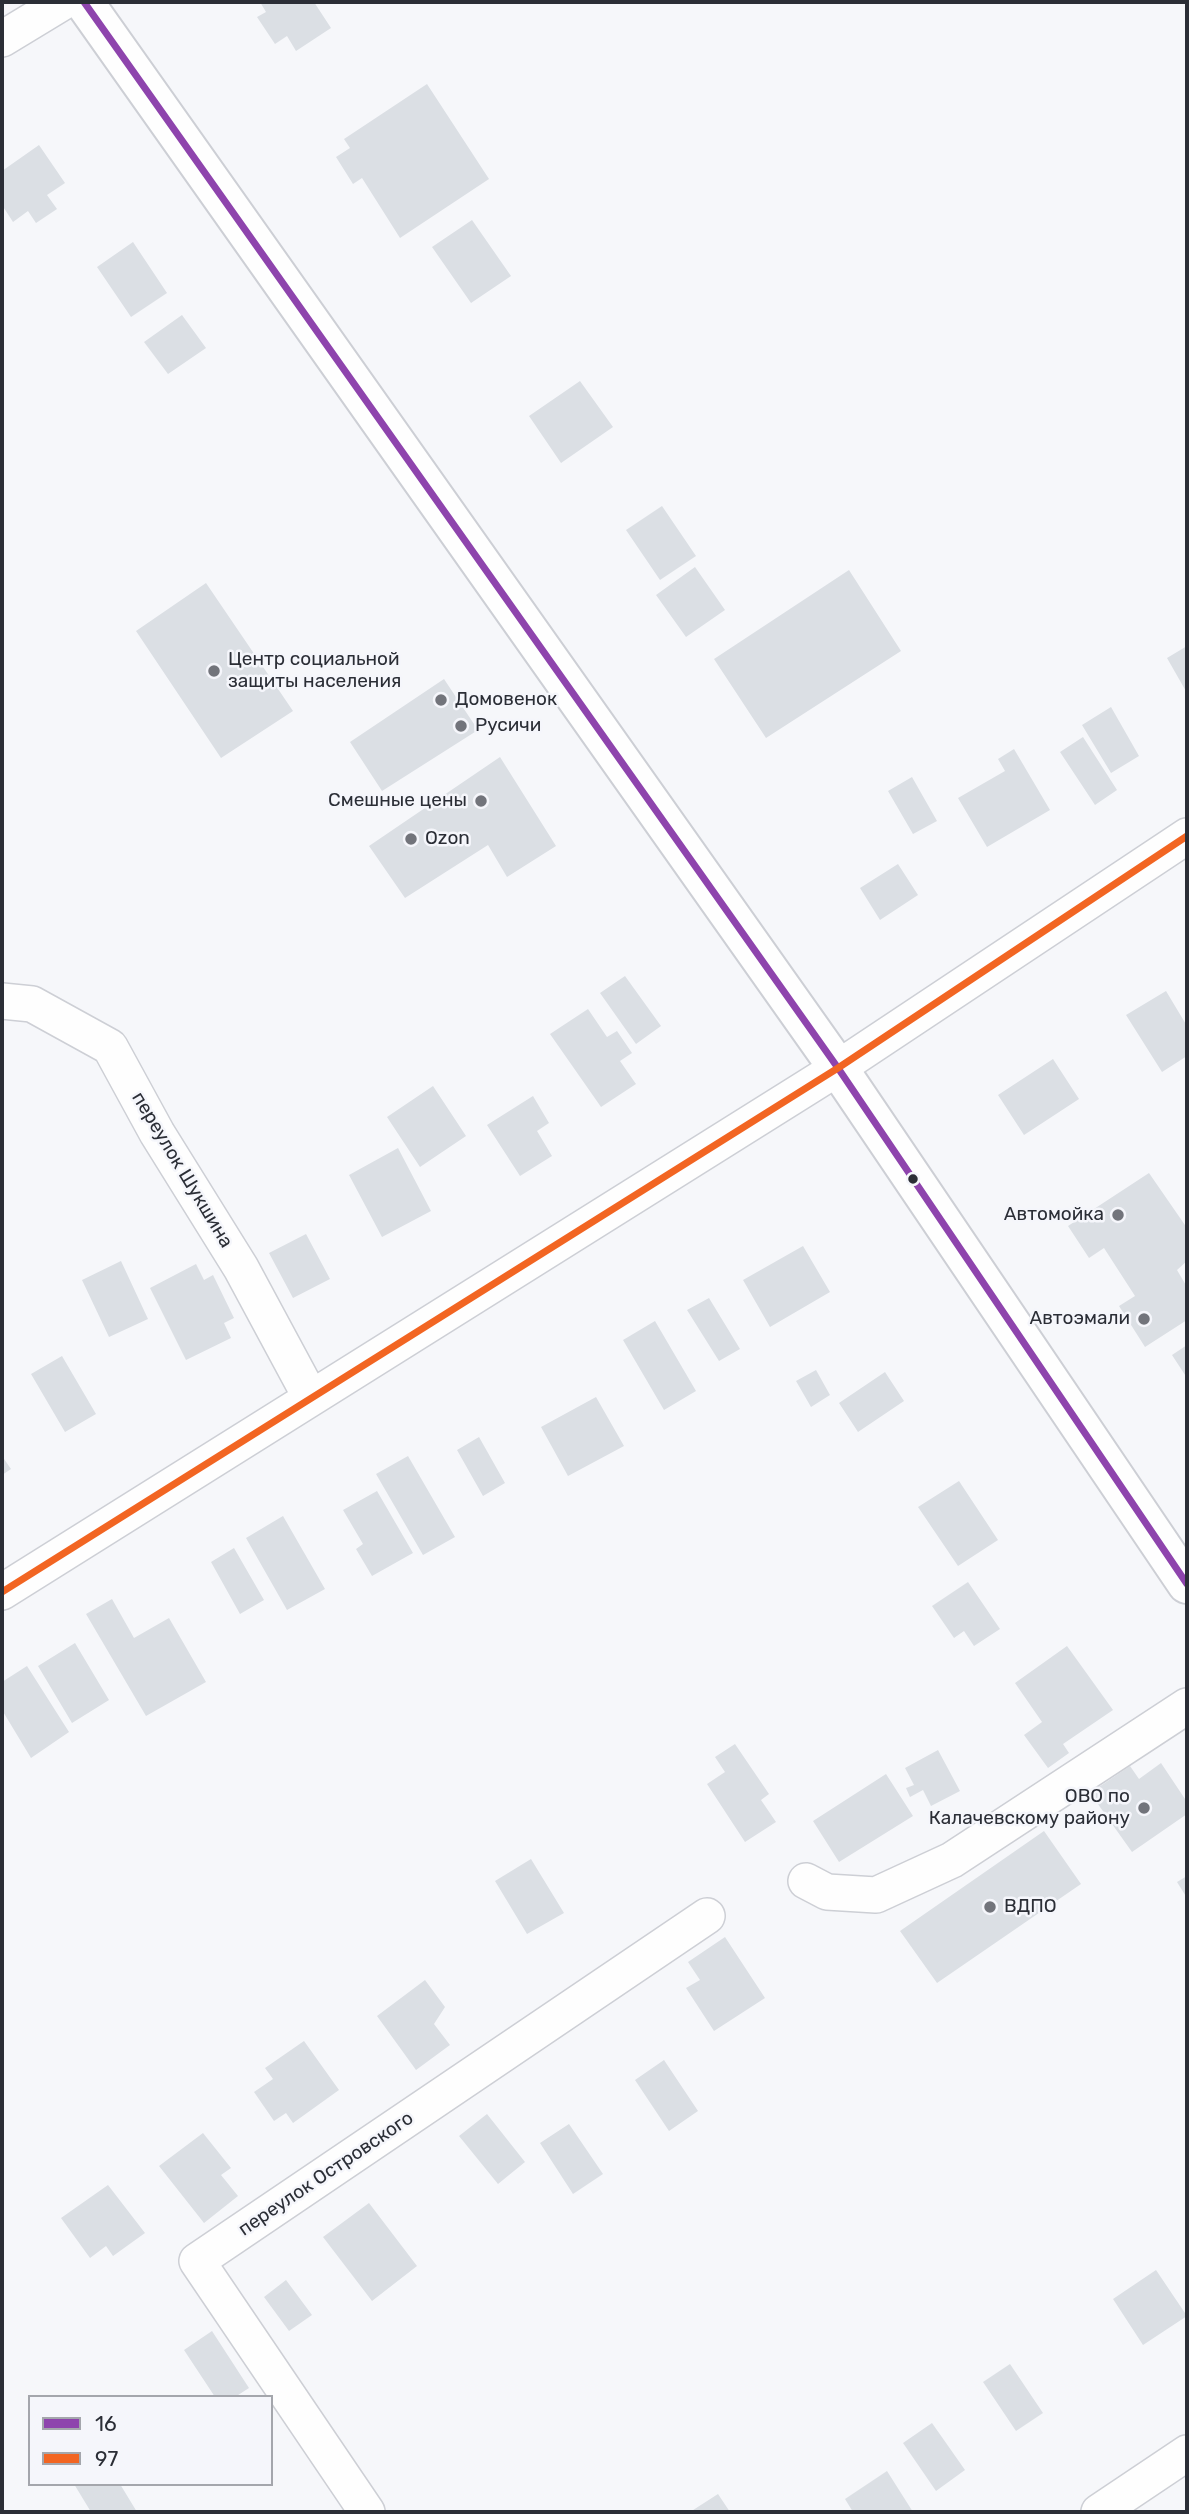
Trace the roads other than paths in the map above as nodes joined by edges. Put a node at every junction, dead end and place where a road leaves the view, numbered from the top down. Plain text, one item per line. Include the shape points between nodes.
1 (63, 2) edge
2 (84, 2) edge
3 (2, 39) edge
4 (1187, 836) edge
5 (2, 1001) edge
6 (838, 1068) junction
7 (311, 1398) junction
8 (1187, 1584) edge
9 (2, 1592) edge
10 (1187, 1706) edge
11 (806, 1881) dead end
12 (707, 1916) dead end
13 (1187, 2453) edge
14 (367, 2512) edge
15 (1099, 2512) edge

1 - 3 street
2 - 6 main road
4 - 6 street
5 - 7 street, переулок Шукшина via 32,1004 110,1047 241,1268
6 - 7 street
6 - 8 main road
7 - 9 street
10 - 11 street via 952,1860 901,1884 876,1895 827,1892
12 - 14 street, переулок Островского via 197,2261
13 - 15 street

